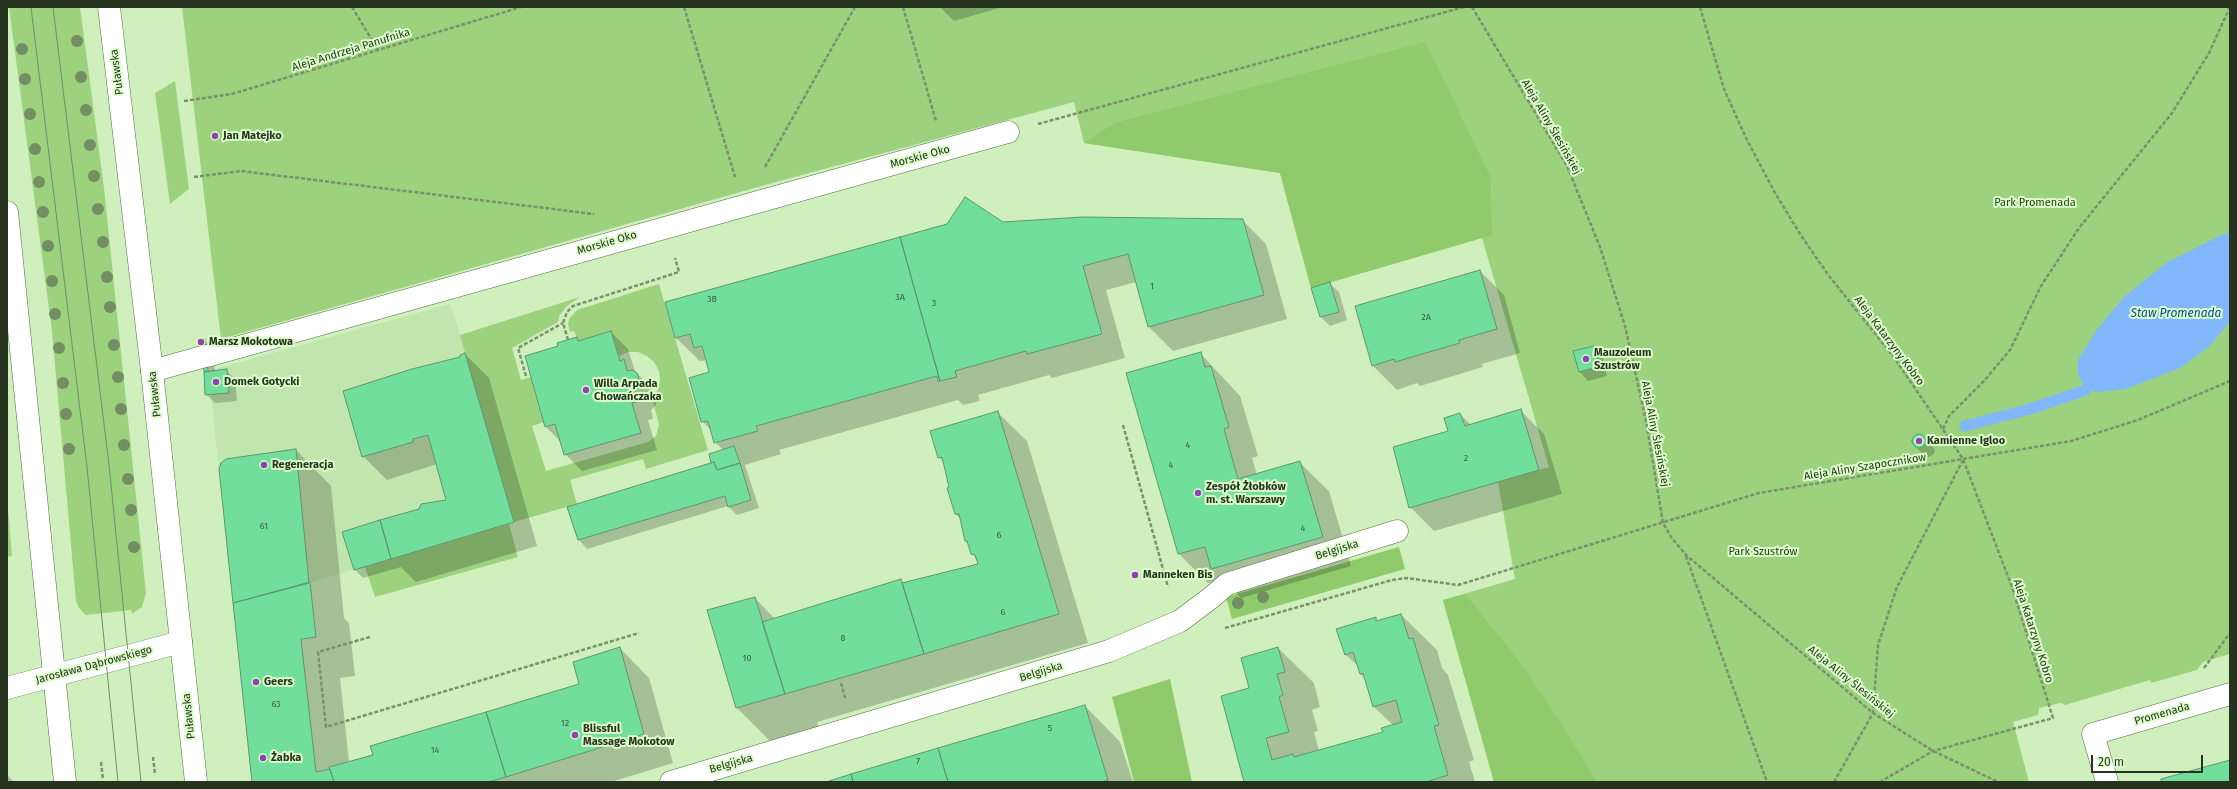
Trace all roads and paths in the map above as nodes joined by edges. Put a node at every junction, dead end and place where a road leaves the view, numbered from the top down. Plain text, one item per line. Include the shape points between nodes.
1 (109, 7) edge
2 (352, 7) edge
3 (521, 7) edge
4 (684, 7) edge
5 (855, 7) edge
6 (903, 7) edge
7 (1464, 7) edge
8 (1472, 7) edge
9 (1700, 7) edge
10 (2230, 7) edge
11 (378, 50) junction
12 (184, 101) dead end
13 (1008, 132) joint
14 (945, 150) junction
15 (194, 177) dead end
16 (743, 206) junction
17 (7, 212) edge
18 (597, 214) dead end
19 (658, 279) dead end
20 (563, 323) junction
21 (568, 340) dead end
22 (152, 371) junction
23 (526, 376) dead end
24 (2230, 381) edge
25 (1123, 425) dead end
26 (1943, 429) junction
27 (1963, 459) junction
28 (1664, 523) junction
29 (1397, 531) dead end
30 (1686, 555) junction
31 (1168, 587) dead end
32 (1221, 629) dead end
33 (639, 633) dead end
34 (2230, 633) edge
35 (370, 637) dead end
36 (181, 642) junction
37 (2204, 668) dead end
38 (55, 676) junction
39 (7, 688) edge
40 (2230, 694) edge
41 (1873, 713) junction
42 (1932, 751) junction
43 (153, 757) dead end
44 (101, 762) dead end
45 (155, 775) dead end
46 (716, 776) edge
47 (103, 780) dead end
48 (65, 782) edge
49 (196, 782) edge
50 (671, 782) edge
51 (1767, 782) edge
52 (1834, 782) edge
53 (1880, 782) edge
54 (1998, 782) edge
55 (2107, 782) edge

1 - 22 street, Puławska
2 - 11 path
3 - 11 path, Aleja Andrzeja Panufnika
4 - 16 path
5 - 16 path
6 - 14 path
7 - 13 path
8 - 28 path, Aleja Aliny Ślesińskiej via 1567,166 1600,247 1626,333 1646,421
9 - 26 path, Aleja Katarzyny Kobro via 1724,89 1774,191 1829,276 1893,356
10 - 26 path via 2209,53 2172,112 2079,228 2041,286 2010,350 1949,416
11 - 12 path, Aleja Andrzeja Panufnika via 232,94
13 - 14 street, Morskie Oko
14 - 16 street, Morskie Oko
15 - 18 path via 242,171
16 - 22 street, Morskie Oko
17 - 38 street
19 - 20 path via 574,306 567,312
20 - 21 path
20 - 23 path via 518,348
22 - 36 street, Puławska
24 - 27 path, Aleja Aliny Szapocznikow via 2138,420 2071,441
25 - 31 path
26 - 27 path, Aleja Katarzyny Kobro
27 - 28 path, Aleja Aliny Szapocznikow via 1759,493
27 - 41 path via 1897,587 1878,645
27 - 42 path, Aleja Katarzyny Kobro via 2012,587 2053,718
28 - 30 path, Aleja Aliny Ślesińskiej via 1671,537
28 - 32 path, Aleja Aliny Szapocznikow via 1458,585 1406,578 1392,580
29 - 46 street, Belgijska via 1227,584 1180,621 1109,651
30 - 41 path, Aleja Aliny Ślesińskiej
30 - 51 path
33 - 35 path via 326,727 318,652
34 - 37 path
36 - 38 street, Jarosława Dąbrowskiego
36 - 49 street, Puławska
38 - 39 street, Jarosława Dąbrowskiego
38 - 48 street
40 - 55 street, Promenada via 2093,734
41 - 42 path, Aleja Aliny Ślesińskiej
41 - 52 path
42 - 53 path
42 - 54 path, Aleja Aliny Ślesińskiej
43 - 45 path
44 - 47 path
46 - 50 street, Belgijska

